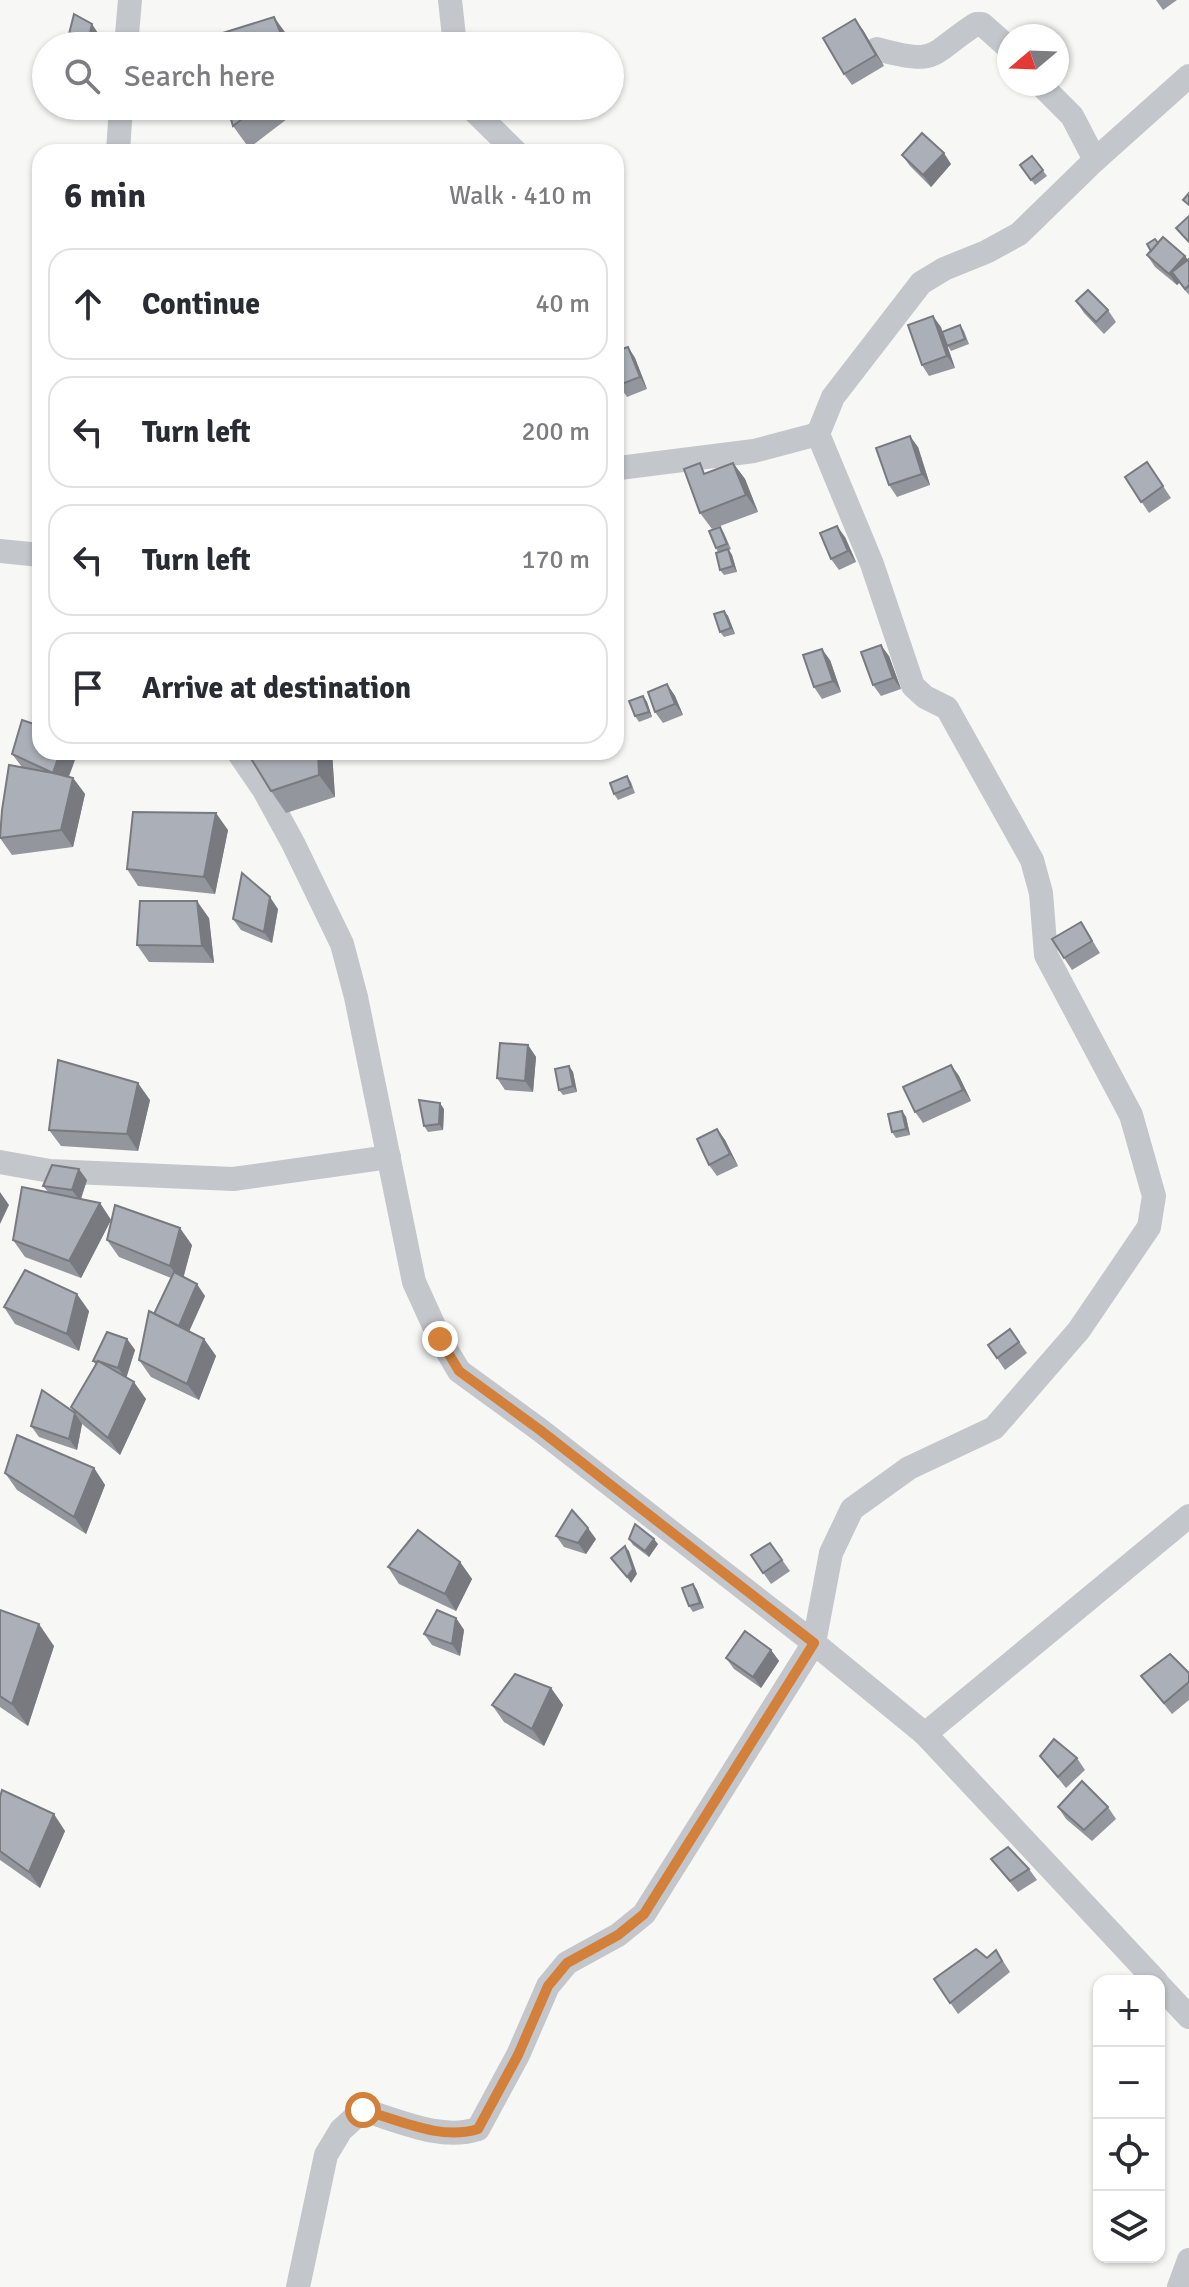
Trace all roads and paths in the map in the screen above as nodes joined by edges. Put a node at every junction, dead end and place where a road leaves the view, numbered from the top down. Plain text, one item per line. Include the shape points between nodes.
1 (130, 0) edge
2 (450, 0) edge
3 (127, 32) edge
4 (453, 32) edge
5 (997, 37) edge
6 (877, 49) edge
7 (1189, 76) edge
8 (1052, 96) edge
9 (120, 120) edge
10 (483, 120) edge
11 (119, 144) edge
12 (508, 144) edge
13 (1095, 160) junction
14 (818, 434) junction
15 (624, 467) edge
16 (0, 551) edge
17 (32, 554) edge
18 (243, 760) edge
19 (389, 1157) junction
20 (0, 1162) edge
21 (1189, 1516) edge
22 (814, 1643) junction
23 (925, 1734) junction
24 (1150, 1975) edge
25 (1165, 1992) edge
26 (1189, 2017) edge
27 (1189, 2260) edge
28 (298, 2287) edge
29 (1179, 2287) edge

1 - 3 street
2 - 4 street
5 - 6 street via 976,24 927,57
7 - 13 street
8 - 13 street via 1072,116
9 - 11 street
10 - 12 street
13 - 14 street via 1019,234 921,283 833,397
14 - 15 street via 754,451
14 - 22 street via 872,564 913,686 947,708 1032,860 1041,893 1046,955 1131,1115 1154,1196 1149,1227 1079,1330 994,1428 909,1468 852,1509 831,1553
16 - 17 street
18 - 19 street via 293,843 342,944
19 - 20 street via 233,1179 50,1171
19 - 22 street via 414,1282 459,1371
21 - 23 street
22 - 23 street
22 - 28 street via 644,1914 567,1963 548,1986 478,2129 441,2133 363,2110 341,2130 326,2155
23 - 24 street
25 - 26 street
27 - 29 street

